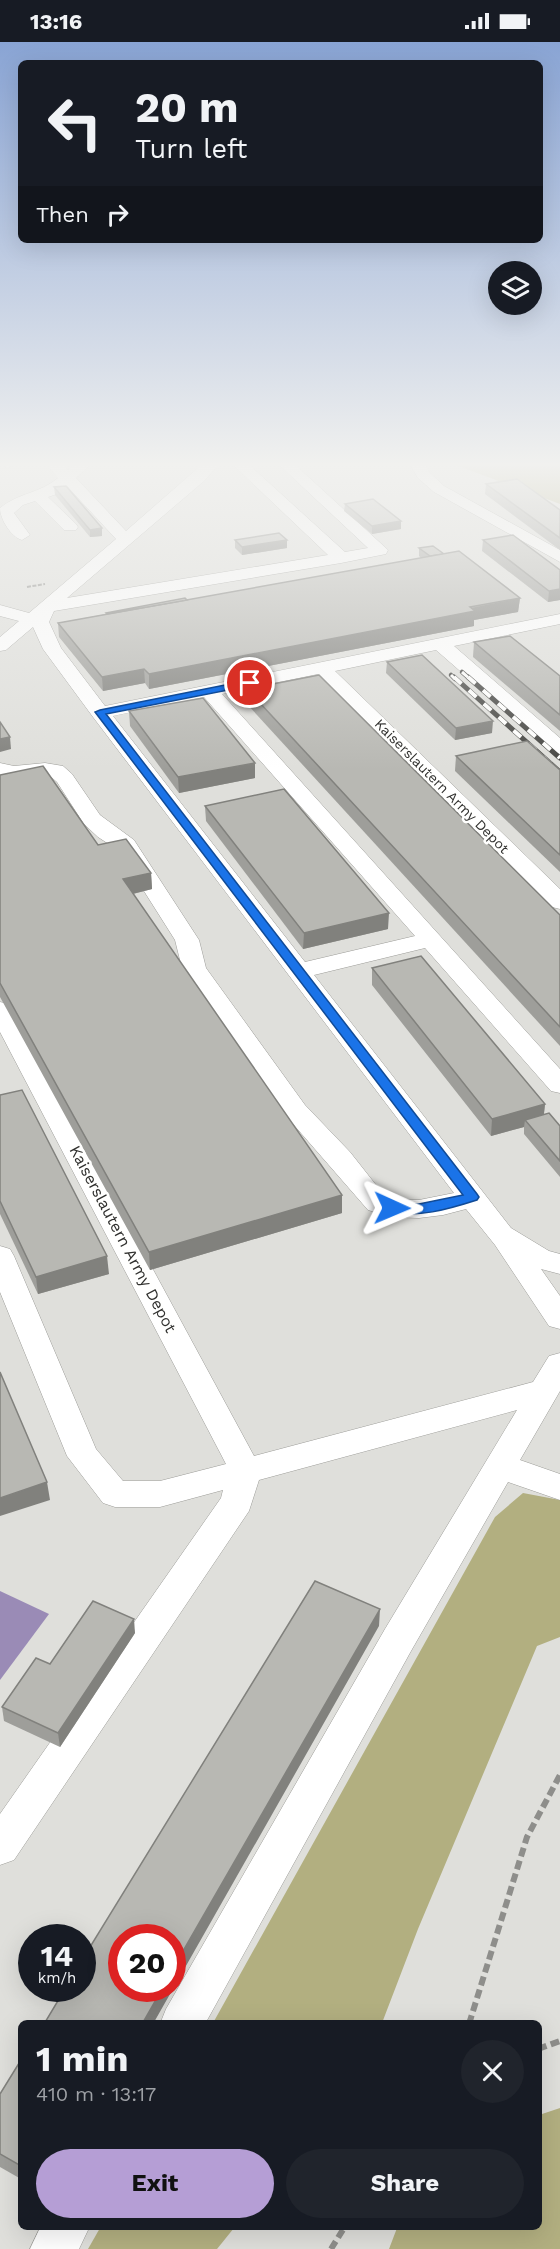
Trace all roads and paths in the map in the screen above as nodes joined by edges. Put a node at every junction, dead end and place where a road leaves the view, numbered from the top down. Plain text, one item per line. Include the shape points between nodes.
1 (98, 564) edge
2 (307, 564) edge
3 (0, 610) edge
4 (40, 613) junction
5 (560, 619) edge
6 (440, 645) junction
7 (0, 646) edge
8 (323, 669) junction
9 (209, 691) junction
10 (100, 712) junction
11 (560, 748) edge
12 (6, 768) edge
13 (560, 902) edge
14 (431, 939) junction
15 (299, 971) junction
16 (0, 1009) edge
17 (560, 1085) edge
18 (472, 1197) junction
19 (501, 1235) junction
20 (0, 1256) edge
21 (560, 1264) edge
22 (560, 1318) edge
23 (552, 1378) edge
24 (501, 1466) junction
25 (245, 1469) junction
26 (560, 1487) edge
27 (560, 1775) edge
28 (0, 1847) edge
29 (183, 2020) edge
30 (470, 2020) edge
31 (560, 2041) edge
32 (542, 2048) edge
33 (65, 2230) edge
34 (343, 2230) edge
35 (53, 2249) edge
36 (331, 2249) edge

1 - 4 lane
2 - 4 lane
3 - 4 lane
4 - 7 lane
4 - 10 lane via 52,649
5 - 6 lane
6 - 8 lane
6 - 11 lane
8 - 9 lane
8 - 13 lane, Kaiserslautern Army Depot
9 - 10 lane
9 - 14 lane
10 - 15 lane
12 - 18 lane via 10,772 56,770 93,819 126,845 187,940 194,968 296,1111 372,1198 385,1206 403,1209 443,1206
14 - 15 lane
14 - 17 lane
15 - 18 lane
16 - 25 lane, Kaiserslautern Army Depot
18 - 19 lane
19 - 21 lane via 540,1259
19 - 22 lane
20 - 25 lane via 83,1456 115,1494 160,1494
23 - 24 lane
23 - 25 lane
24 - 26 lane
24 - 29 lane
25 - 28 lane via 237,1502
27 - 30 path via 527,1837
31 - 32 path
33 - 35 lane
34 - 36 path

